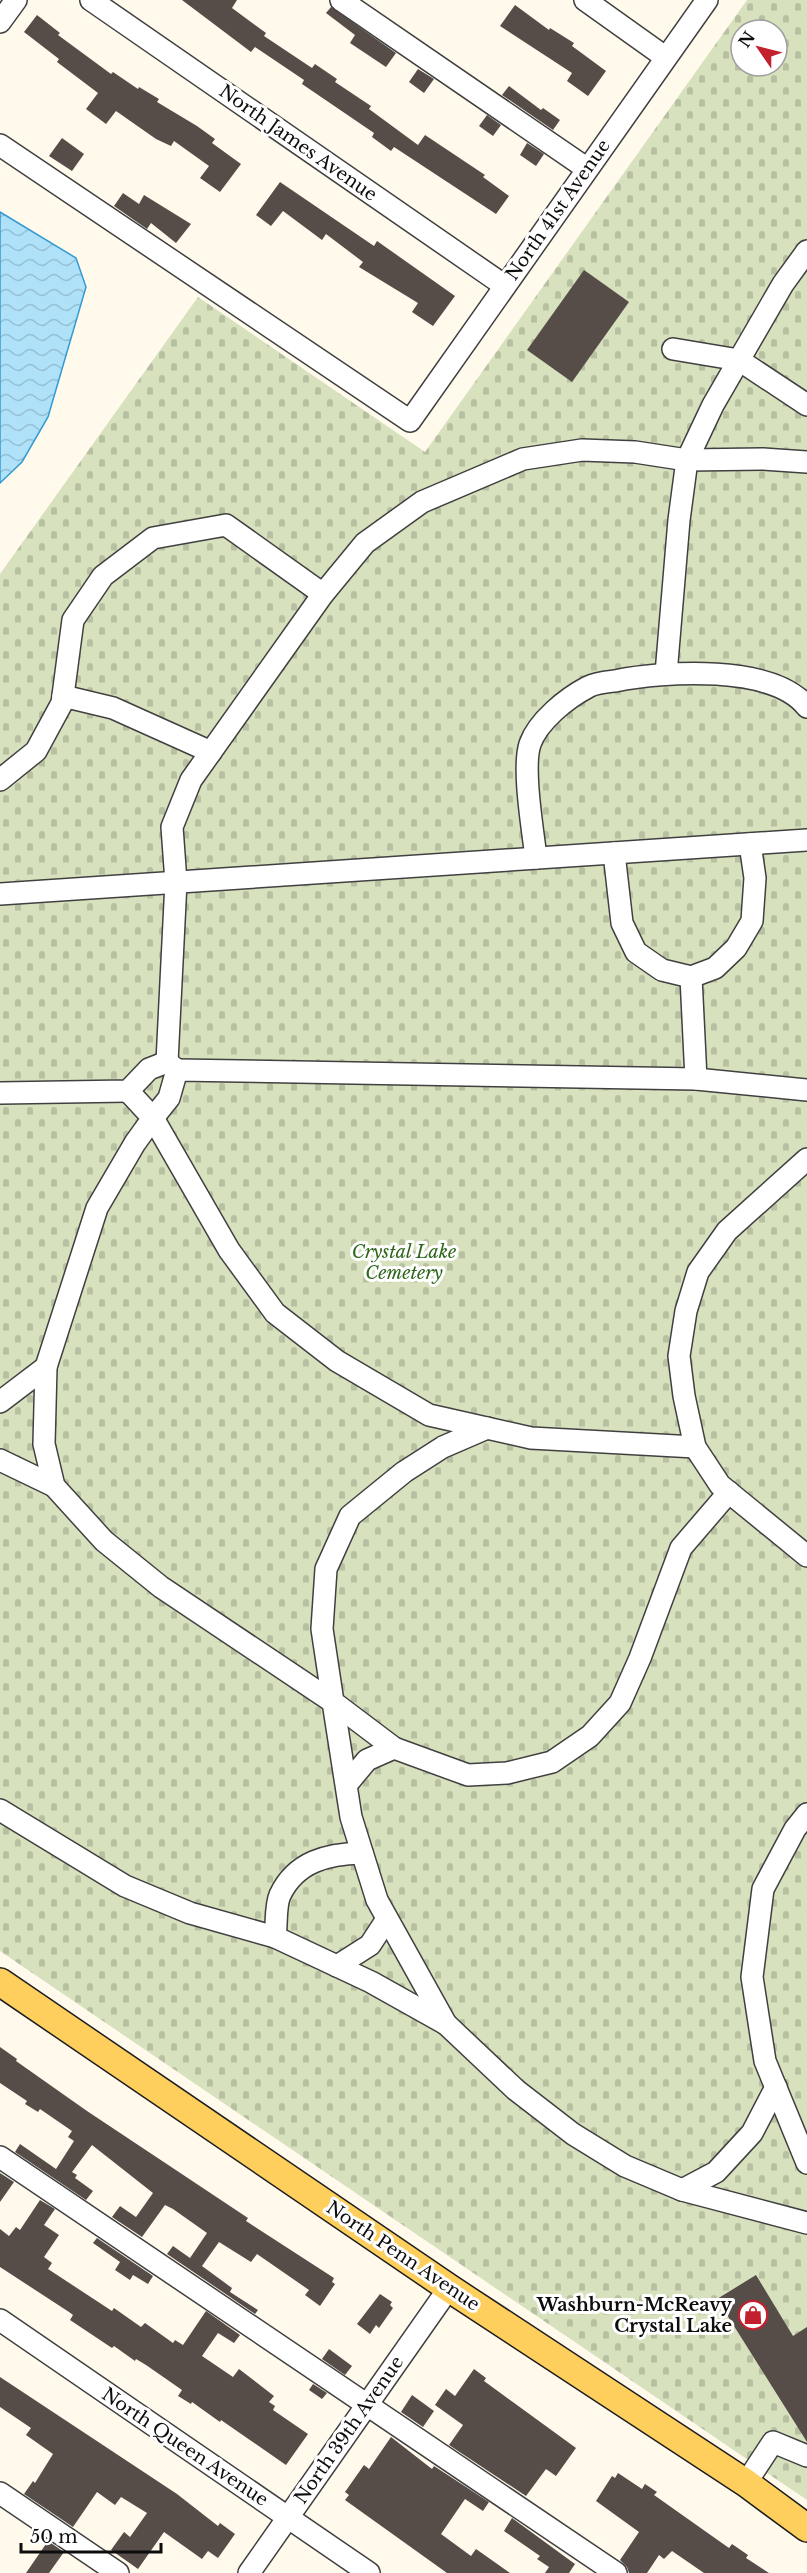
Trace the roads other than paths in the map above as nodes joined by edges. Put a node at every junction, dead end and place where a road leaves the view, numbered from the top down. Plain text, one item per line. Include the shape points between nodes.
1 (16, 0) edge
2 (91, 0) edge
3 (341, 0) edge
4 (585, 0) edge
5 (707, 0) edge
6 (0, 22) edge
7 (665, 57) junction
8 (0, 145) edge
9 (586, 168) junction
10 (807, 251) edge
11 (505, 286) junction
12 (673, 349) dead end
13 (740, 360) junction
14 (807, 405) edge
15 (687, 460) junction
16 (807, 462) edge
17 (323, 594) junction
18 (666, 674) junction
19 (63, 696) junction
20 (807, 707) edge
21 (211, 752) junction
22 (0, 780) edge
23 (807, 840) edge
24 (750, 844) junction
25 (614, 853) junction
26 (536, 858) junction
27 (176, 882) junction
28 (0, 894) edge
29 (691, 977) junction
30 (172, 1066) junction
31 (696, 1079) junction
32 (807, 1090) edge
33 (128, 1091) junction
34 (0, 1093) edge
35 (153, 1118) junction
36 (807, 1159) edge
37 (46, 1368) junction
38 (0, 1402) edge
39 (487, 1428) junction
40 (696, 1446) junction
41 (0, 1460) edge
42 (54, 1486) junction
43 (729, 1492) junction
44 (807, 1556) edge
45 (333, 1702) junction
46 (394, 1748) junction
47 (347, 1784) junction
48 (0, 1810) edge
49 (807, 1814) edge
50 (362, 1853) junction
51 (387, 1919) junction
52 (275, 1937) junction
53 (337, 1966) junction
54 (0, 1982) edge
55 (446, 2024) junction
56 (776, 2087) junction
57 (0, 2157) edge
58 (807, 2163) edge
59 (682, 2190) junction
60 (807, 2223) edge
61 (449, 2288) junction
62 (0, 2320) edge
63 (367, 2406) junction
64 (807, 2456) edge
65 (746, 2483) junction
66 (0, 2493) edge
67 (288, 2517) junction
68 (807, 2528) edge
69 (118, 2573) edge
70 (249, 2573) edge
71 (369, 2573) edge
72 (616, 2573) edge

1 - 6 street
2 - 11 street, North James Avenue
3 - 9 street
4 - 7 street
5 - 7 street, North 41st Avenue
7 - 9 street, North 41st Avenue
8 - 11 street, North 41st Avenue via 410,421
9 - 11 street, North 41st Avenue
10 - 13 street via 783,284
12 - 13 street
13 - 14 street
13 - 15 street
15 - 16 street
15 - 17 street via 635,452 582,450 523,459 423,502 365,543
15 - 18 street
17 - 19 street via 226,525 153,538 103,576 73,620
17 - 21 street
18 - 20 street via 697,671 753,680 798,696
18 - 26 street via 640,675 590,686 554,710 530,744 528,786
19 - 21 street via 113,708
19 - 22 street via 36,751
21 - 27 street via 191,780 172,826
23 - 24 street
24 - 25 street
24 - 29 street via 755,878 752,921 736,948 715,968
25 - 26 street
25 - 29 street via 622,923 636,952 663,970
26 - 27 street
27 - 28 street
27 - 30 street
29 - 31 street
30 - 31 street
30 - 33 street via 149,1069
30 - 35 street via 169,1098
31 - 32 street
33 - 34 street
33 - 35 street
35 - 37 street via 98,1208
35 - 39 street via 229,1250 275,1313 337,1361 429,1416
36 - 40 street via 727,1231 698,1272 686,1311 679,1356
37 - 38 street
37 - 42 street via 44,1444
39 - 40 street via 531,1438
39 - 45 street via 443,1447 404,1472 350,1516 326,1569 322,1629
40 - 43 street via 720,1485
41 - 42 street
42 - 45 street via 104,1540 161,1587
43 - 44 street
43 - 46 street via 681,1548 620,1703 590,1736 552,1762 507,1773 468,1775
45 - 46 street
45 - 47 street
46 - 47 street via 367,1760
47 - 50 street via 351,1817
48 - 52 street via 125,1886 190,1913
49 - 56 street via 763,1889 752,1977 765,2061
50 - 51 street
50 - 52 street via 331,1854 299,1868 279,1896
51 - 53 street via 370,1945
51 - 55 street
52 - 53 street
53 - 55 street
54 - 61 main road, North Penn Avenue
55 - 59 street via 516,2090 573,2134 625,2166
56 - 58 street
56 - 59 street via 752,2133 716,2172
57 - 63 street
59 - 60 street
61 - 63 street, North 39th Avenue
61 - 65 main road, North Penn Avenue
62 - 67 street, North Queen Avenue
63 - 67 street, North 39th Avenue
63 - 72 street
64 - 65 street via 774,2442
65 - 68 main road, North Penn Avenue
66 - 69 street
67 - 70 street, North 39th Avenue
67 - 71 street, North Queen Avenue

